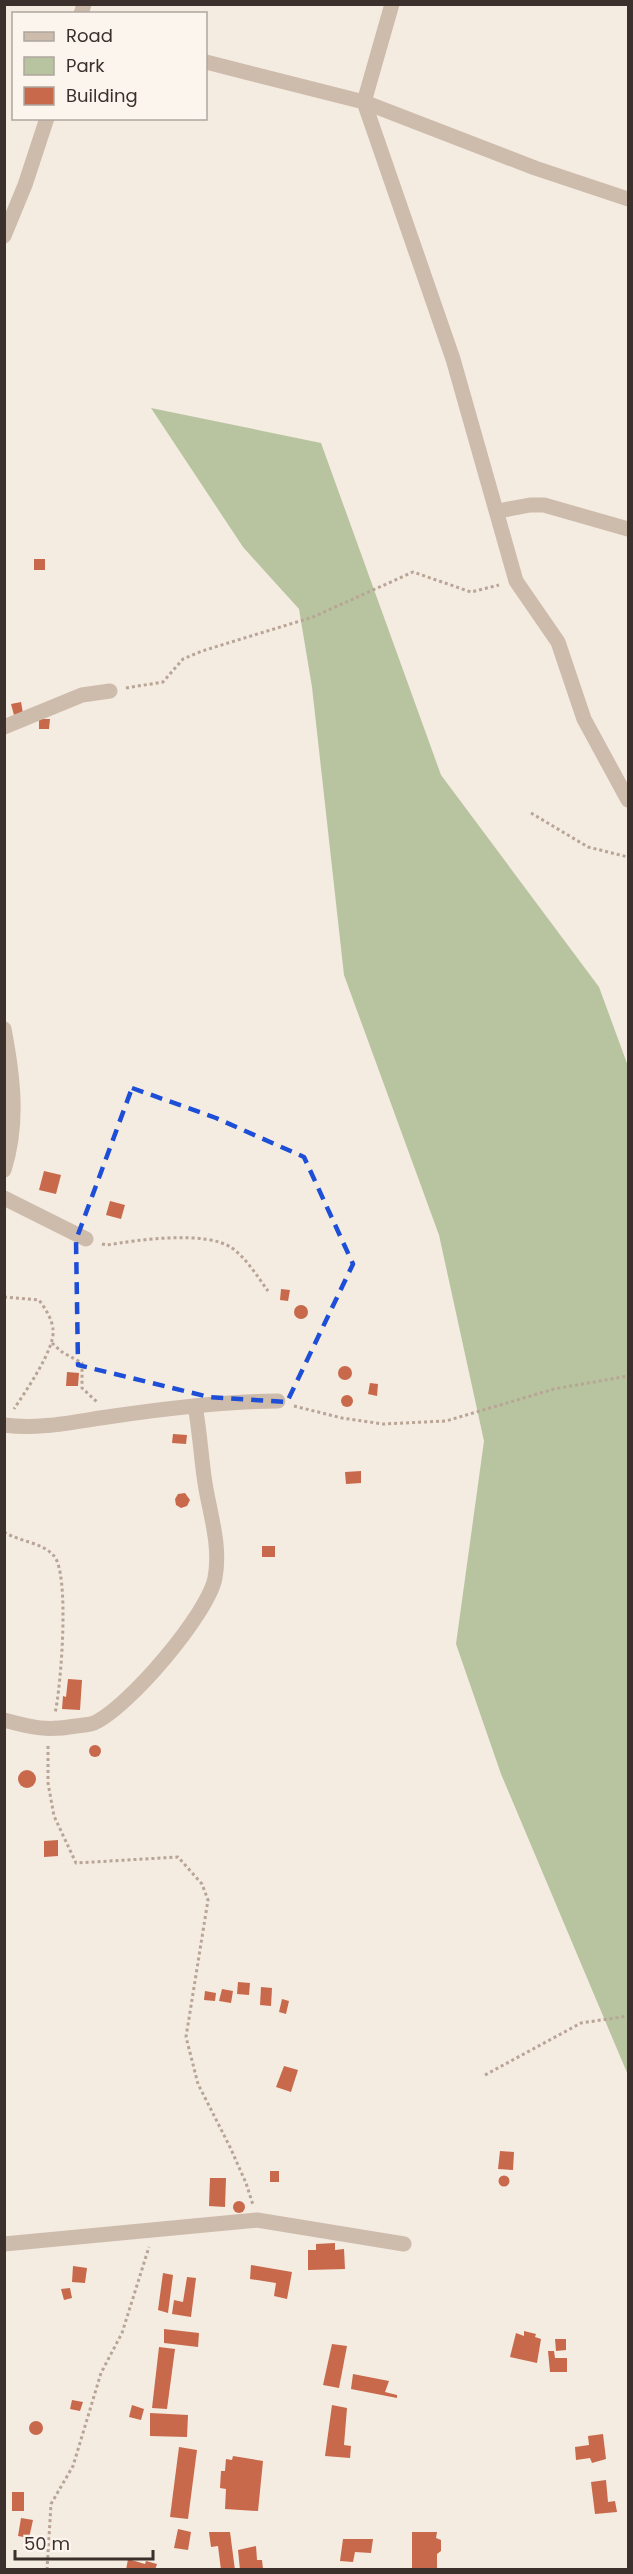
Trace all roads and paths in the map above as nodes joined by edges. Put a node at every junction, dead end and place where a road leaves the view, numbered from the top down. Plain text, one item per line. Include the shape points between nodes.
1 (392, 4) edge
2 (207, 62) edge
3 (364, 102) junction
4 (46, 120) edge
5 (628, 200) edge
6 (4, 236) edge
7 (498, 511) junction
8 (628, 529) edge
9 (516, 581) junction
10 (110, 691) joint
11 (4, 727) edge
12 (628, 800) edge
13 (531, 813) dead end
14 (628, 857) edge
15 (4, 1029) edge
16 (4, 1170) edge
17 (4, 1198) edge
18 (86, 1239) joint
19 (268, 1292) dead end
20 (4, 1297) edge
21 (52, 1343) junction
22 (628, 1376) edge
23 (278, 1401) joint
24 (195, 1406) junction
25 (112, 1416) junction
26 (8, 1425) edge
27 (4, 1532) edge
28 (4, 1720) edge
29 (50, 1730) junction
30 (628, 2016) edge
31 (485, 2075) dead end
32 (257, 2220) junction
33 (153, 2231) junction
34 (4, 2244) edge
35 (404, 2244) dead end
36 (47, 2570) edge

1 - 3 street
2 - 3 street
3 - 5 street
3 - 7 street via 453,359
4 - 6 street
7 - 8 street via 544,505
7 - 9 street
9 - 10 path via 471,592 413,572 313,617 183,659 163,682
9 - 12 street via 558,642 584,719
10 - 11 street via 82,695
13 - 14 path via 588,847
15 - 16 street via 14,1110 10,1154
17 - 18 street
18 - 19 path via 107,1245 154,1240 219,1241 243,1257
20 - 21 path via 39,1300 54,1330
21 - 25 path via 82,1363 82,1388
21 - 26 path
22 - 23 path via 554,1389 446,1421 383,1424
23 - 24 street
24 - 25 street
24 - 29 street via 217,1538 215,1580 196,1616 126,1700 93,1723
25 - 26 street via 73,1424
27 - 29 path via 55,1557 60,1571 60,1667 57,1706
28 - 29 street
29 - 32 path via 47,1762 54,1816 76,1863 178,1857 202,1884 208,1900 186,2037 198,2084 246,2182
30 - 31 path via 581,2023
32 - 33 street
32 - 35 street
33 - 34 street
33 - 36 path via 122,2333 101,2373 73,2466 51,2504

